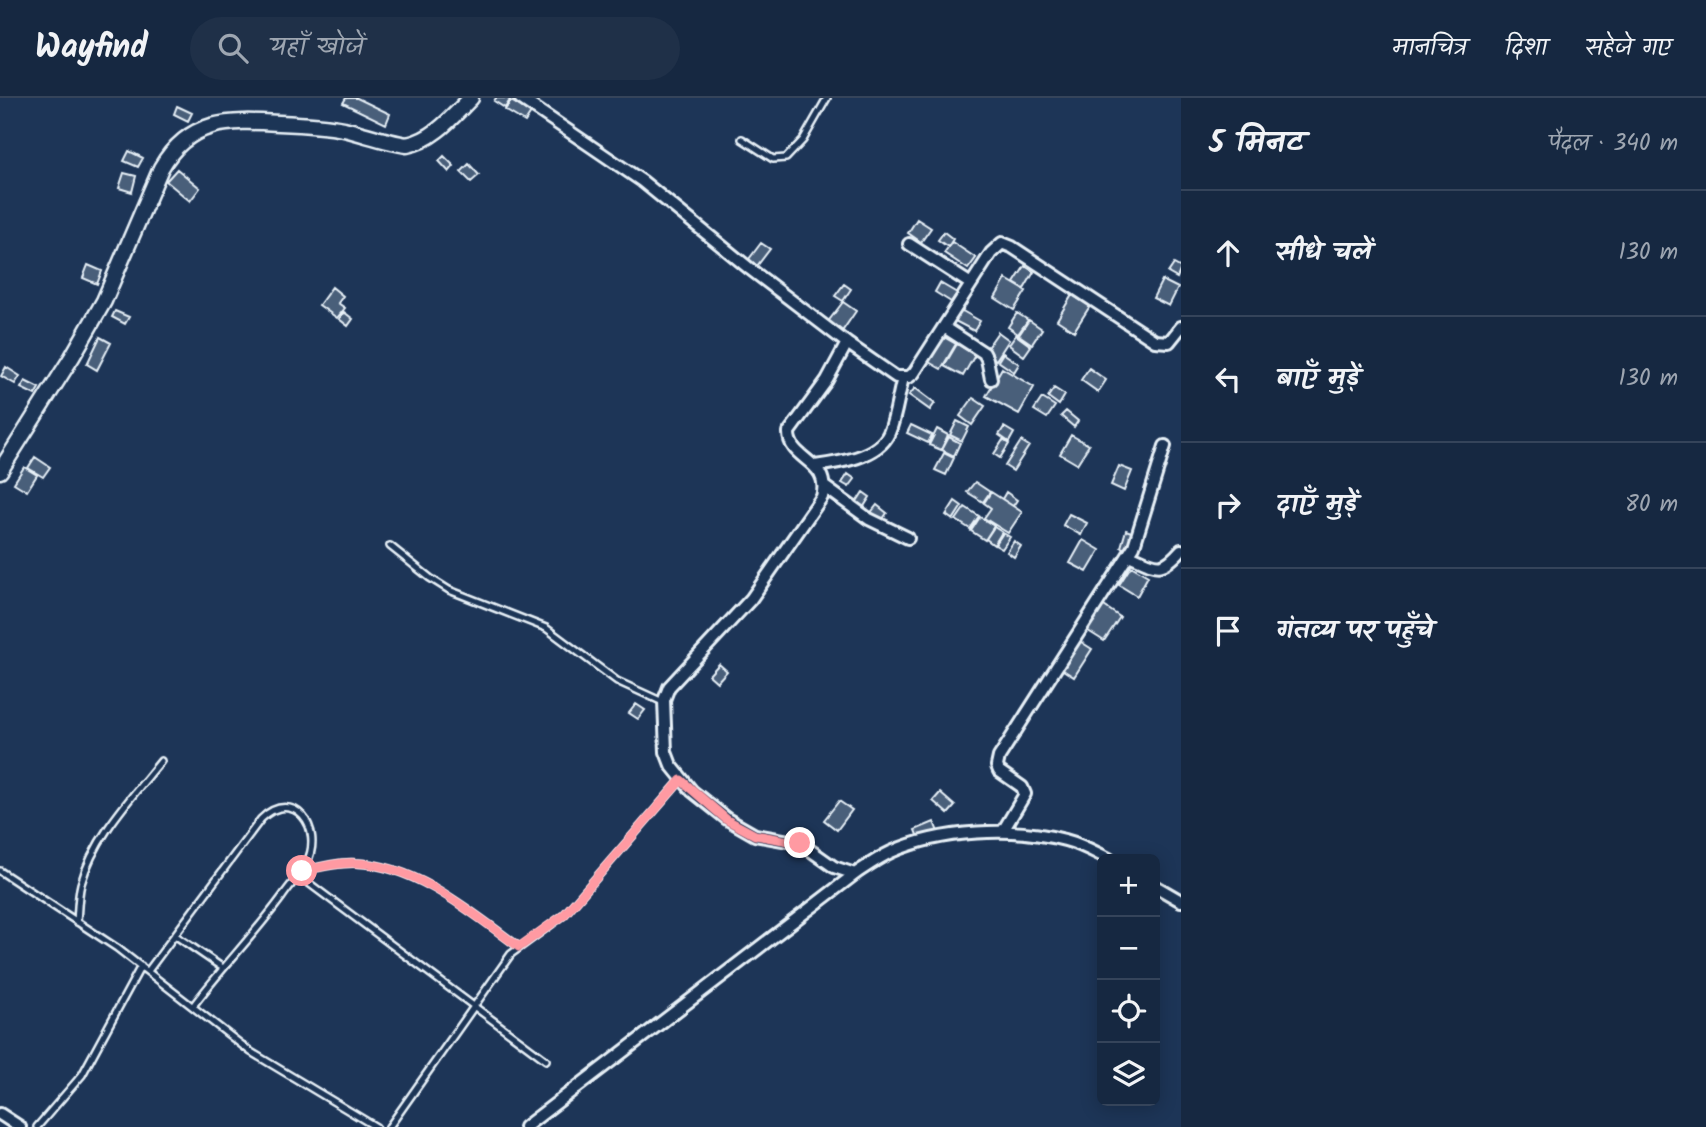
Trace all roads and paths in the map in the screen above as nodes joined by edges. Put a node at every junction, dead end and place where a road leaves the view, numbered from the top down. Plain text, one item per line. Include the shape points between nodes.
1 (471, 98) edge
2 (520, 98) edge
3 (827, 98) edge
4 (742, 139) dead end
5 (909, 244) dead end
6 (971, 284) junction
7 (944, 327) junction
8 (1181, 327) edge
9 (847, 343) junction
10 (903, 378) junction
11 (991, 379) dead end
12 (1166, 446) dead end
13 (814, 466) junction
14 (0, 471) edge
15 (825, 487) junction
16 (908, 538) dead end
17 (390, 547) dead end
18 (1181, 550) edge
19 (1129, 555) junction
20 (665, 703) junction
21 (161, 761) dead end
22 (681, 780) junction
23 (1003, 831) junction
24 (1098, 854) edge
25 (0, 871) edge
26 (300, 873) junction
27 (855, 874) junction
28 (1160, 889) edge
29 (1181, 901) edge
30 (77, 922) junction
31 (176, 936) junction
32 (519, 947) junction
33 (141, 966) junction
34 (223, 968) junction
35 (148, 971) junction
36 (475, 1005) junction
37 (193, 1006) junction
38 (546, 1060) dead end
39 (0, 1114) edge
40 (20, 1127) edge
41 (37, 1127) edge
42 (376, 1127) edge
43 (389, 1127) edge
44 (525, 1127) edge

1 - 14 street via 430,136 407,145 343,129 236,121 181,141 162,168 89,329
2 - 9 street via 642,181
3 - 4 lane via 803,140 786,158 773,159
5 - 6 street
6 - 7 street
6 - 8 street via 996,247 1007,243 1155,341 1169,342
7 - 10 street via 914,373
7 - 11 street via 984,353
9 - 10 street
9 - 13 street via 789,432 792,445
10 - 13 street via 888,436 882,443 859,456
12 - 19 street
13 - 15 street
15 - 16 street via 869,519
15 - 20 street via 817,506 751,599 669,687
17 - 20 lane via 449,590 547,628 617,681
18 - 19 street via 1159,566
19 - 23 street via 999,757 999,771 1025,794
20 - 22 street via 666,752
21 - 30 lane via 98,846 82,883
22 - 27 street via 727,820 755,835 800,843 834,867
22 - 32 lane via 564,915
23 - 24 street via 1067,840
23 - 27 street via 921,842 884,855
25 - 30 lane
26 - 31 lane via 312,850 309,825 292,808 277,807 254,828
26 - 32 lane via 356,863 382,867 447,894
26 - 34 lane
26 - 36 lane
27 - 44 street
28 - 29 street
30 - 33 lane
31 - 34 lane
31 - 35 lane
32 - 36 lane
33 - 35 lane
33 - 41 lane via 82,1075
34 - 37 lane
35 - 37 lane
36 - 38 lane
36 - 43 lane
37 - 42 lane via 251,1052
39 - 40 street

